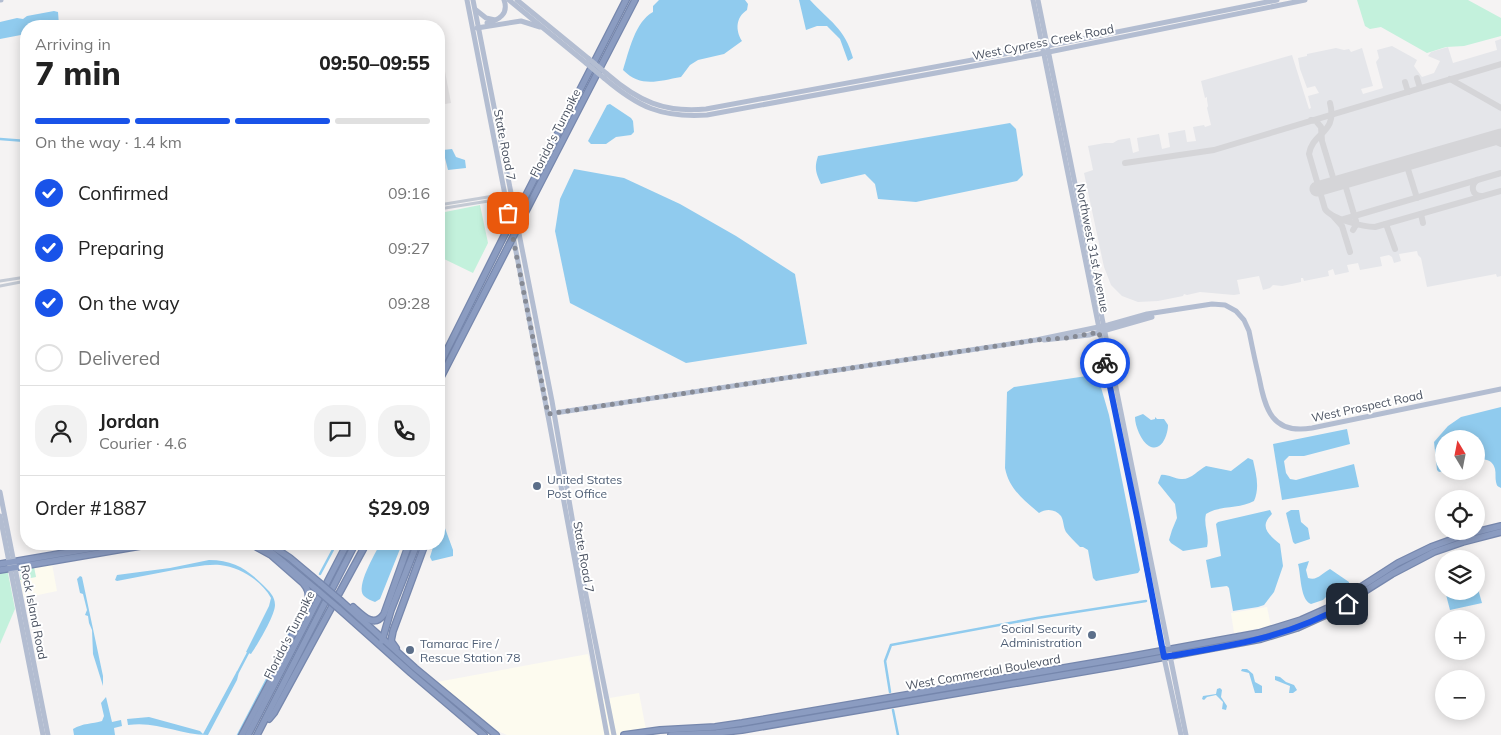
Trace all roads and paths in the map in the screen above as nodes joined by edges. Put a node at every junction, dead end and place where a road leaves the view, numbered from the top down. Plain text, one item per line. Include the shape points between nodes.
1 (467, 0) edge
2 (474, 0) edge
3 (504, 0) edge
4 (509, 0) edge
5 (517, 0) edge
6 (626, 0) edge
7 (635, 0) edge
8 (1033, 0) edge
9 (1038, 0) edge
10 (1277, 0) edge
11 (1305, 0) edge
12 (475, 10) junction
13 (498, 20) junction
14 (478, 26) junction
15 (472, 27) junction
16 (545, 29) junction
17 (1045, 50) junction
18 (588, 61) junction
19 (481, 72) junction
20 (491, 91) junction
21 (485, 93) junction
22 (494, 104) junction
23 (512, 195) junction
24 (505, 196) junction
25 (445, 206) edge
26 (20, 278) edge
27 (0, 281) edge
28 (20, 282) edge
29 (0, 286) edge
30 (1102, 329) junction
31 (445, 354) edge
32 (445, 370) edge
33 (1501, 389) edge
34 (548, 413) junction
35 (554, 413) junction
36 (560, 481) junction
37 (567, 488) junction
38 (0, 492) edge
39 (0, 516) edge
40 (1501, 529) edge
41 (570, 537) junction
42 (576, 541) junction
43 (87, 550) edge
44 (112, 550) edge
45 (262, 550) edge
46 (268, 550) edge
47 (278, 550) edge
48 (341, 550) edge
49 (345, 550) edge
50 (352, 550) edge
51 (361, 550) edge
52 (406, 550) edge
53 (412, 550) edge
54 (414, 550) edge
55 (421, 550) edge
56 (410, 557) junction
57 (0, 564) edge
58 (12, 565) junction
59 (0, 570) edge
60 (334, 571) junction
61 (320, 586) junction
62 (583, 596) junction
63 (340, 603) junction
64 (391, 610) junction
65 (372, 630) junction
66 (393, 631) junction
67 (382, 639) junction
68 (590, 646) junction
69 (387, 652) junction
70 (598, 652) junction
71 (1166, 653) junction
72 (409, 663) junction
73 (966, 684) junction
74 (927, 698) junction
75 (261, 728) junction
76 (43, 735) edge
77 (48, 735) edge
78 (242, 735) edge
79 (248, 735) edge
80 (258, 735) edge
81 (484, 735) edge
82 (496, 735) edge
83 (607, 735) edge
84 (614, 735) edge
85 (624, 735) edge
86 (671, 735) edge
87 (1181, 735) edge
88 (1186, 735) edge

1 - 15 main road, State Road 7
2 - 12 main road, State Road 7
3 - 13 main road via 504,15
4 - 16 main road
5 - 18 main road
6 - 31 highway, Florida's Turnpike, bridge
7 - 32 highway, Florida's Turnpike, bridge
8 - 17 main road, Northwest 31st Avenue
9 - 17 main road, Northwest 31st Avenue
10 - 17 main road, West Cypress Creek Road
11 - 17 main road, West Cypress Creek Road
12 - 13 main road via 486,18
12 - 14 main road, State Road 7
13 - 14 main road
14 - 15 main road
14 - 16 main road via 521,21
14 - 20 main road, State Road 7
15 - 19 main road, State Road 7
16 - 18 main road
17 - 18 main road, West Cypress Creek Road, bridge via 689,116 673,115 640,104
17 - 30 main road, Northwest 31st Avenue
19 - 20 main road via 486,87
19 - 21 main road, State Road 7
20 - 22 main road, State Road 7
21 - 22 main road
21 - 24 main road, State Road 7
22 - 23 main road, State Road 7
23 - 24 street
23 - 35 main road, State Road 7
24 - 25 street
24 - 34 main road, State Road 7
26 - 27 street
28 - 29 street
30 - 33 main road, West Prospect Road via 1143,315 1215,304 1228,306 1237,312 1248,328 1266,408 1279,422 1292,428 1306,429
30 - 35 main road, West Prospect Road via 1067,338 1036,340
30 - 71 main road, Northwest 31st Avenue
34 - 35 main road, West Prospect Road
34 - 36 main road, State Road 7
35 - 37 main road, State Road 7
36 - 37 main road
36 - 41 main road, State Road 7
37 - 42 main road, State Road 7
38 - 58 main road, Rock Island Road
39 - 58 main road, Rock Island Road
40 - 71 highway, West Commercial Boulevard via 1458,537 1419,552 1343,599 1301,620 1259,633
40 - 71 highway, West Commercial Boulevard via 1414,562 1330,613 1297,628 1261,639
41 - 42 main road
41 - 62 main road, State Road 7
42 - 62 main road, State Road 7
43 - 58 highway
44 - 58 highway
45 - 78 highway via 308,588 309,593 279,665
46 - 61 highway via 306,580
47 - 61 highway
48 - 60 highway
49 - 60 highway, Florida's Turnpike
50 - 75 highway, Florida's Turnpike
51 - 75 highway via 274,713
52 - 63 highway via 381,618 368,620
53 - 56 highway
54 - 56 highway
55 - 66 highway
56 - 64 highway
57 - 58 highway
58 - 59 highway
58 - 76 main road, Rock Island Road
58 - 77 main road, Rock Island Road
60 - 79 highway, Florida's Turnpike
61 - 63 highway, bridge
61 - 63 highway, bridge
62 - 68 main road, State Road 7
62 - 70 main road, State Road 7 via 588,603
63 - 65 highway
63 - 67 highway
63 - 69 highway
64 - 65 highway via 383,628
64 - 67 highway
65 - 67 highway
66 - 67 highway
66 - 72 highway via 392,643
67 - 69 highway
67 - 72 highway
68 - 70 main road
68 - 83 main road, State Road 7
69 - 81 highway
70 - 84 main road, State Road 7
71 - 73 highway, West Commercial Boulevard
71 - 74 highway, West Commercial Boulevard
71 - 87 main road, Northwest 31st Avenue
71 - 88 main road, Northwest 31st Avenue
72 - 82 highway
73 - 74 highway via 963,689
73 - 85 highway, West Commercial Boulevard via 715,727
74 - 86 highway, West Commercial Boulevard via 738,730
75 - 80 highway, Florida's Turnpike

